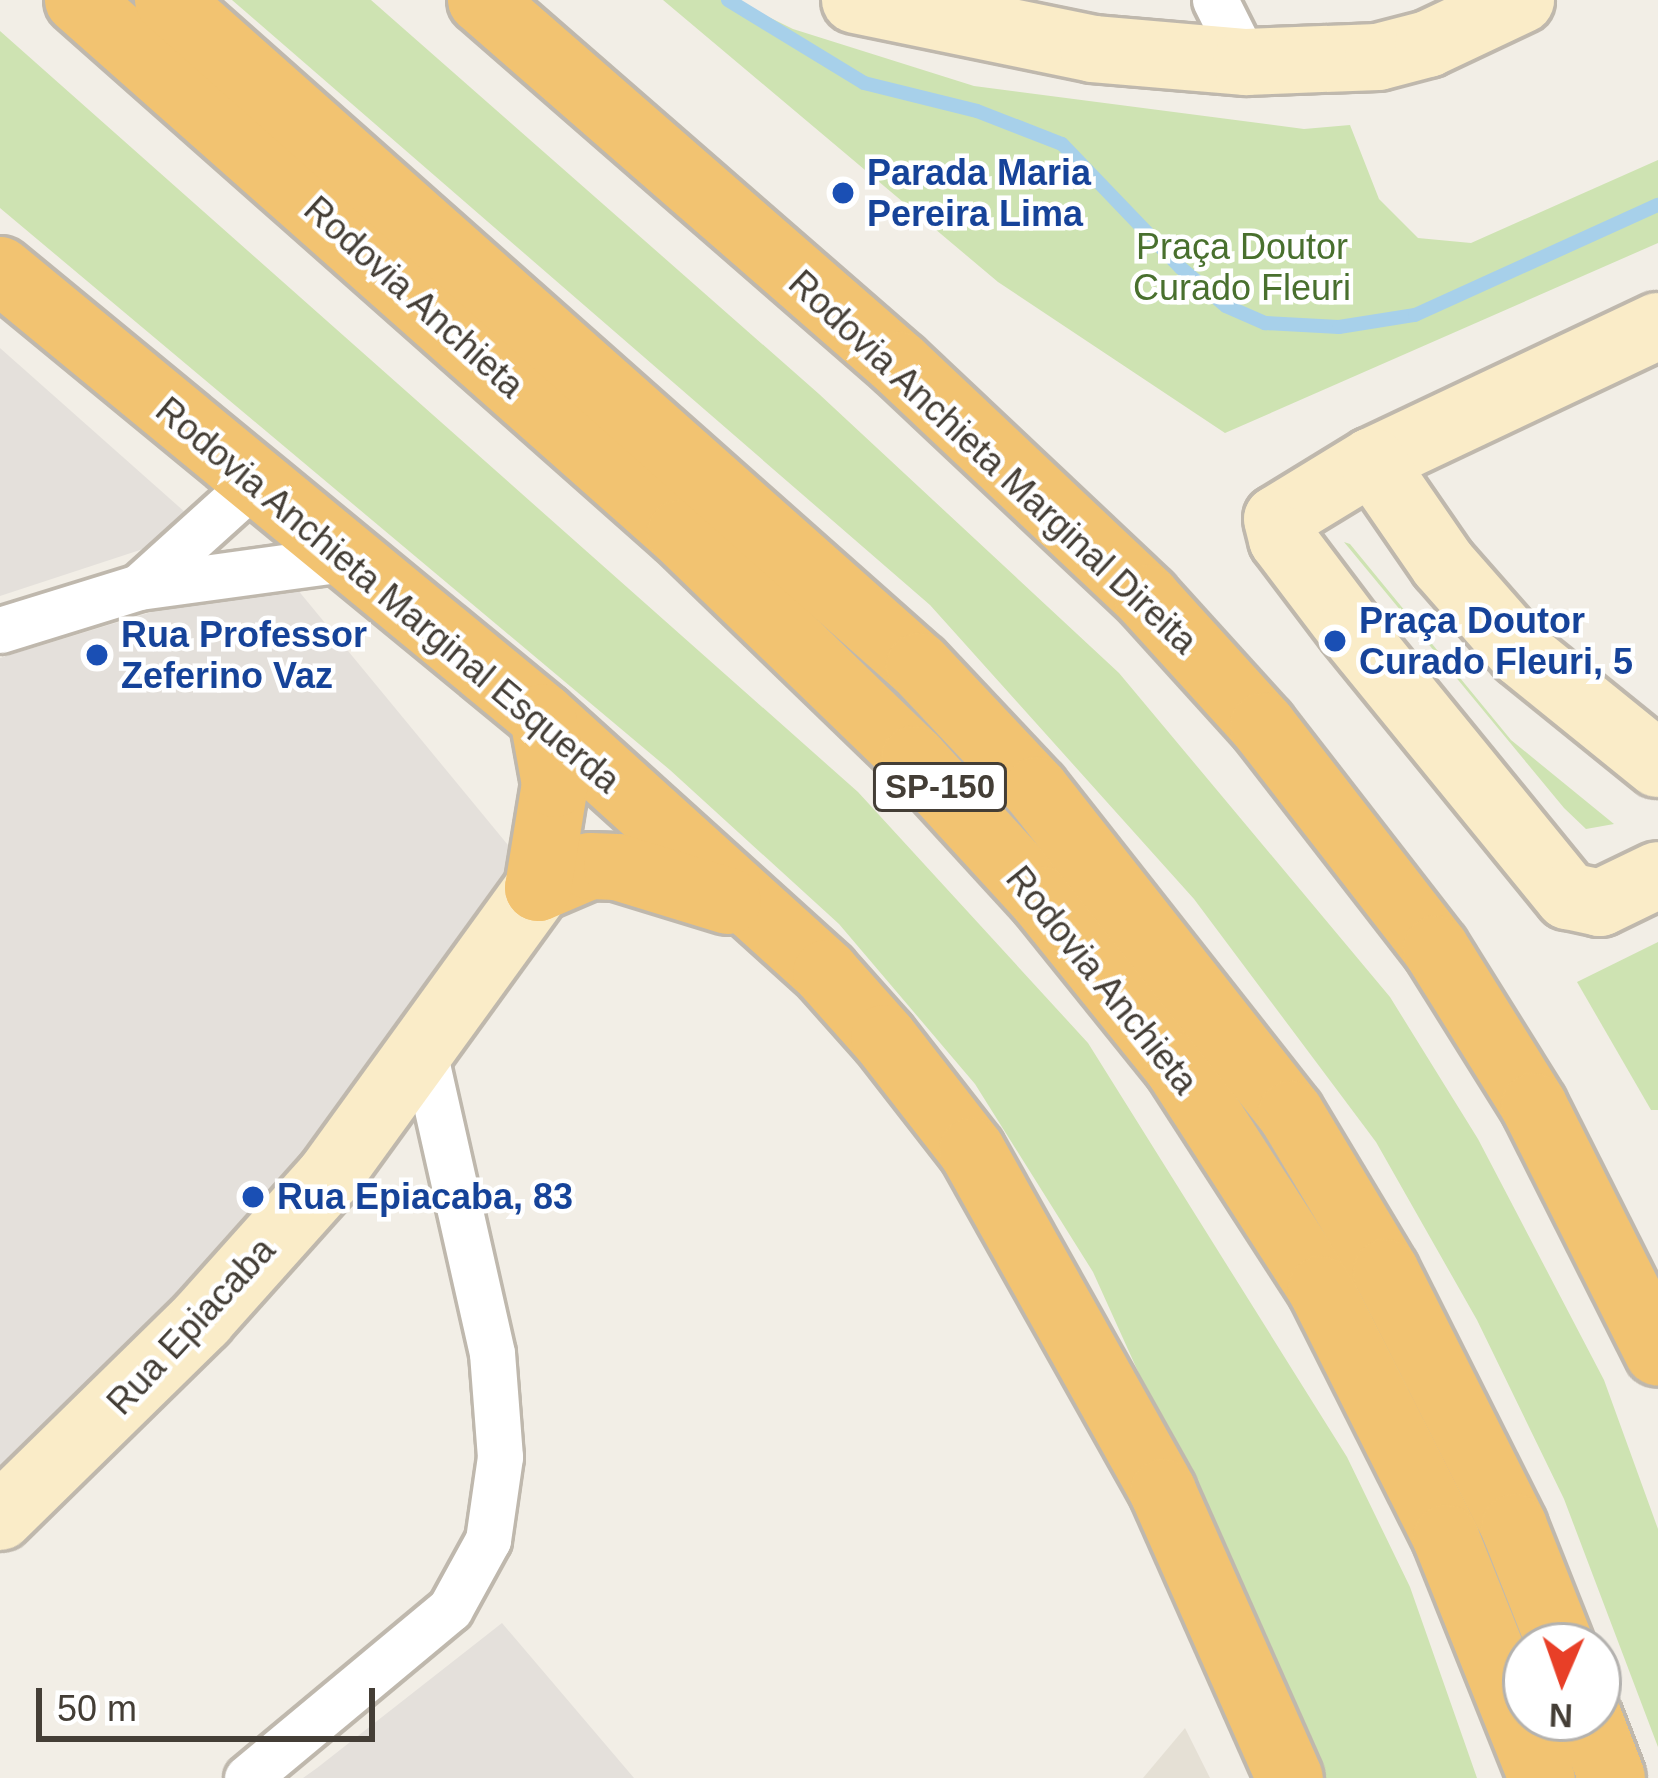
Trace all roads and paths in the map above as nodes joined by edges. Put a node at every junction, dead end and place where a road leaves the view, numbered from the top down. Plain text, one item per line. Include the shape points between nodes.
1 (78, 0) edge
2 (168, 0) edge
3 (481, 0) edge
4 (855, 0) edge
5 (1215, 0) edge
6 (1521, 0) edge
7 (1246, 62) junction
8 (0, 270) edge
9 (1658, 326) edge
10 (1372, 461) junction
11 (254, 482) junction
12 (344, 559) junction
13 (139, 586) junction
14 (0, 630) edge
15 (543, 717) junction
16 (1658, 764) edge
17 (1658, 875) edge
18 (538, 888) junction
19 (750, 908) junction
20 (424, 1052) junction
21 (1658, 1353) edge
22 (0, 1517) edge
23 (1552, 1622) edge
24 (1598, 1742) edge
25 (247, 1778) edge
26 (1290, 1778) edge
27 (1542, 1778) edge
28 (1612, 1778) edge

1 - 27 highway, Rodovia Anchieta / SP-150 via 680,533 914,759 1043,901 1177,1066 1321,1289 1446,1538
2 - 23 highway, Rodovia Anchieta / SP-150 via 886,635 1036,790 1291,1114 1386,1272 1514,1527
3 - 21 highway, Rodovia Anchieta Marginal Direita via 900,365 1147,598 1264,726 1436,949 1534,1106
4 - 7 street via 1093,49
5 - 7 street
6 - 7 street via 1428,44 1378,57
8 - 11 highway, Rodovia Anchieta Marginal Esquerda
9 - 10 street
10 - 16 street via 1443,564 1522,654
10 - 17 street via 1284,509 1277,519 1282,539 1568,896 1600,903
11 - 12 highway, Rodovia Anchieta Marginal Esquerda
11 - 13 street
12 - 13 street
12 - 15 highway, Rodovia Anchieta Marginal Esquerda
13 - 14 street
15 - 18 highway via 554,807
15 - 19 highway, Rodovia Anchieta Marginal Esquerda
18 - 19 highway via 590,866 617,867
18 - 20 street, Rua Epiacaba
19 - 26 highway, Rodovia Anchieta Marginal Esquerda via 826,973 972,1151 1163,1492
20 - 22 street, Rua Epiacaba via 329,1177 216,1303
20 - 25 street via 492,1353 500,1457 488,1540 450,1609
24 - 28 highway

